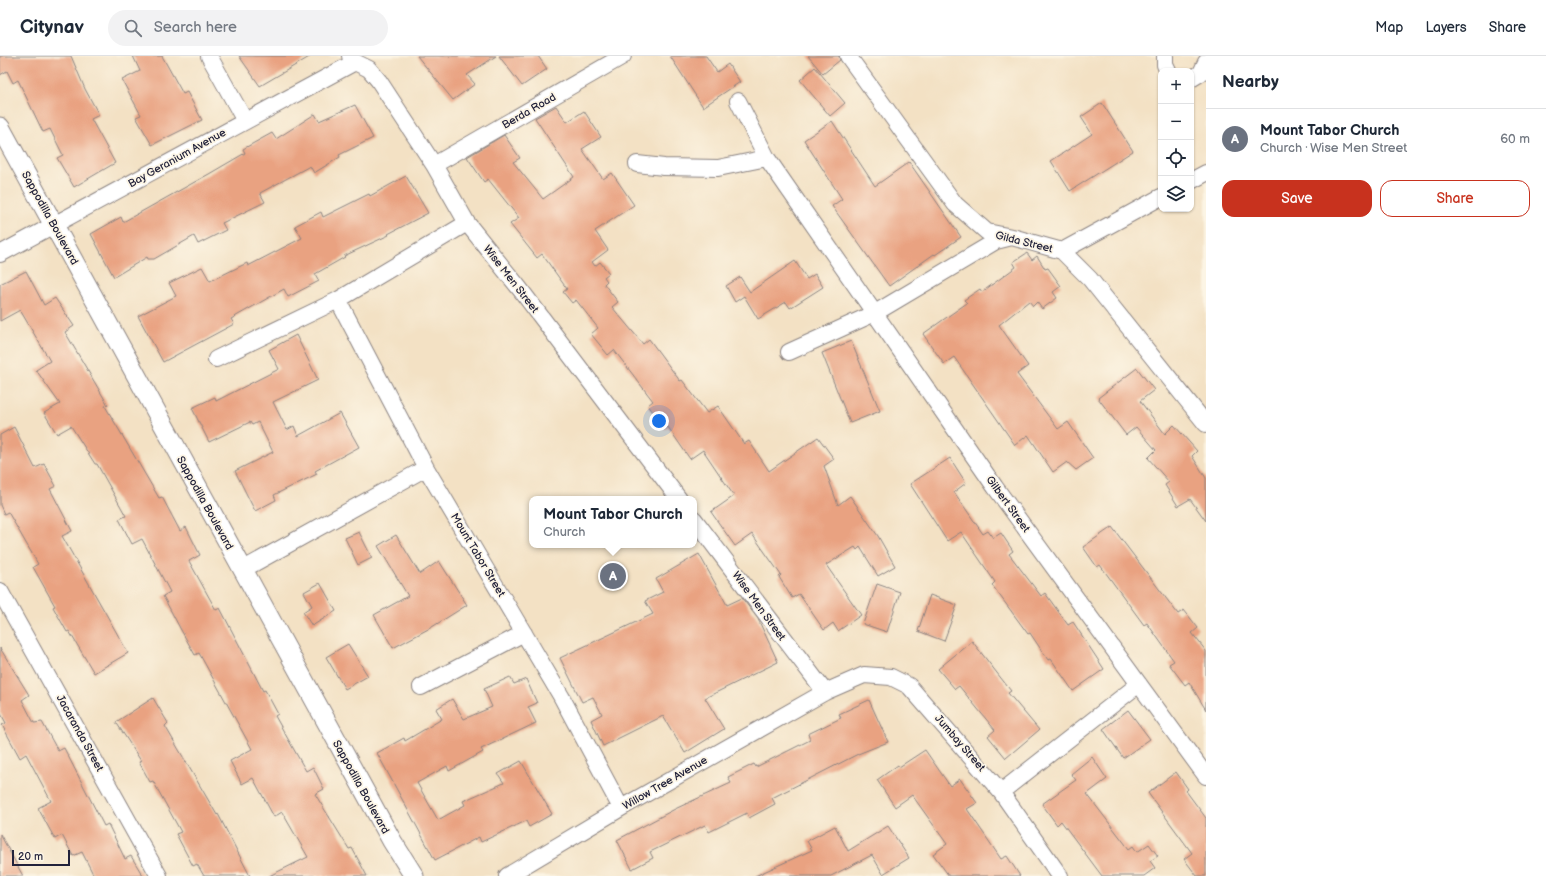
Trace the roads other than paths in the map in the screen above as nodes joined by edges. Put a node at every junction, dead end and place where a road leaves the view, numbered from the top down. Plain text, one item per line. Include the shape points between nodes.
1 (209, 56) edge
2 (623, 56) edge
3 (848, 56) edge
4 (1165, 56) edge
5 (352, 59) edge
6 (1206, 62) edge
7 (1166, 68) edge
8 (1194, 77) edge
9 (738, 101) dead end
10 (245, 121) junction
11 (0, 127) edge
12 (767, 158) junction
13 (637, 164) dead end
14 (434, 165) junction
15 (1206, 173) edge
16 (1194, 179) edge
17 (1158, 199) edge
18 (467, 223) junction
19 (54, 226) junction
20 (1012, 237) junction
21 (1062, 251) junction
22 (0, 254) edge
23 (338, 300) junction
24 (875, 313) junction
25 (789, 352) dead end
26 (216, 359) dead end
27 (1206, 424) edge
28 (426, 468) junction
29 (677, 496) edge
30 (697, 523) edge
31 (242, 570) junction
32 (0, 591) edge
33 (524, 633) junction
34 (1139, 684) junction
35 (420, 687) dead end
36 (825, 692) junction
37 (1206, 776) edge
38 (1001, 792) junction
39 (621, 808) junction
40 (159, 876) edge
41 (414, 876) edge
42 (507, 876) edge
43 (1060, 876) edge

1 - 10 street
2 - 14 street, Berda Road
3 - 20 street, Gilda Street via 954,204 987,232
4 - 7 street
5 - 10 street, Bay Geranium Avenue
5 - 14 street, Wise Men Street via 369,69 379,81
6 - 8 street via 1201,73
9 - 12 street, Gilbert Street
10 - 19 street, Bay Geranium Avenue
11 - 19 street, Sappodilla Boulevard
12 - 13 street via 718,168
12 - 24 street, Gilbert Street
14 - 18 street, Wise Men Street
15 - 16 street
17 - 21 street
18 - 23 street
18 - 29 street, Wise Men Street
19 - 22 street, Bay Geranium Avenue
19 - 31 street, Sappodilla Boulevard
20 - 21 street, Gilda Street
20 - 24 street via 996,242
21 - 27 street, Gilda Street via 1090,279
23 - 26 street
23 - 28 street, Mount Tabor Street
24 - 25 street
24 - 34 street, Gilbert Street via 995,487
28 - 31 street
28 - 33 street, Mount Tabor Street
30 - 36 street, Wise Men Street
31 - 41 street, Sappodilla Boulevard via 392,842
32 - 40 street, Jacaranda Street
33 - 35 street
33 - 39 street, Mount Tabor Street
34 - 37 street, Gilbert Street
34 - 38 street
36 - 38 street, Jumbay Street via 864,675 891,677 909,686
36 - 39 street, Willow Tree Avenue
38 - 43 street, Jumbay Street
39 - 42 street, Willow Tree Avenue

